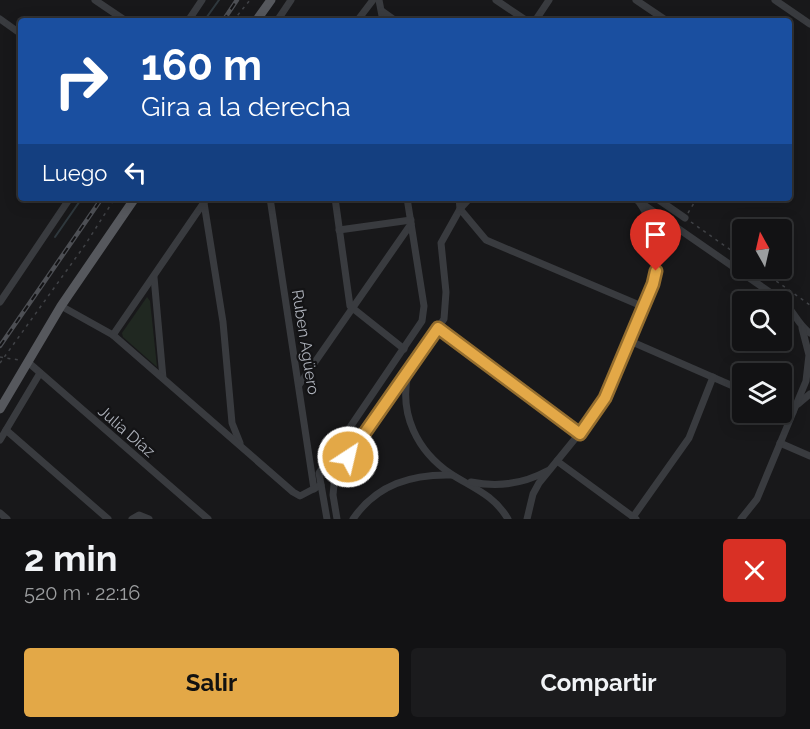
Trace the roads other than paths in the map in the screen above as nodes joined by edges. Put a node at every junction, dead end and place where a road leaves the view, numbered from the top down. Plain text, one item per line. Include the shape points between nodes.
1 (95, 0) edge
2 (202, 0) edge
3 (270, 0) edge
4 (291, 0) edge
5 (373, 0) edge
6 (379, 0) edge
7 (496, 0) edge
8 (549, 0) edge
9 (636, 0) edge
10 (775, 0) edge
11 (382, 11) junction
12 (122, 18) edge
13 (190, 18) edge
14 (258, 18) edge
15 (279, 18) edge
16 (359, 18) edge
17 (383, 18) edge
18 (392, 18) edge
19 (523, 18) edge
20 (537, 18) edge
21 (662, 18) edge
22 (0, 19) edge
23 (810, 24) edge
24 (18, 32) edge
25 (68, 201) edge
26 (133, 201) edge
27 (205, 201) edge
28 (270, 201) edge
29 (335, 201) edge
30 (408, 201) edge
31 (459, 201) edge
32 (467, 201) edge
33 (637, 201) edge
34 (637, 201) edge
35 (660, 201) edge
36 (460, 209) junction
37 (685, 218) road end
38 (411, 222) junction
39 (339, 230) junction
40 (154, 277) junction
41 (0, 302) edge
42 (61, 306) junction
43 (644, 307) junction
44 (353, 310) junction
45 (438, 328) junction
46 (802, 328) junction
47 (810, 333) edge
48 (113, 335) junction
49 (630, 340) junction
50 (404, 349) junction
51 (29, 363) junction
52 (409, 369) junction
53 (40, 373) junction
54 (713, 377) junction
55 (163, 378) junction
56 (299, 385) junction
57 (732, 386) edge
58 (810, 394) edge
59 (0, 409) edge
60 (794, 409) junction
61 (6, 430) junction
62 (580, 434) junction
63 (0, 440) edge
64 (780, 443) junction
65 (240, 445) junction
66 (810, 456) edge
67 (557, 461) junction
68 (549, 470) junction
69 (453, 475) junction
70 (462, 480) junction
71 (321, 485) junction
72 (314, 489) junction
73 (0, 513) edge
74 (634, 518) edge
75 (7, 519) edge
76 (108, 519) edge
77 (132, 519) edge
78 (149, 519) edge
79 (208, 519) edge
80 (327, 519) edge
81 (337, 519) edge
82 (353, 519) edge
83 (508, 519) edge
84 (527, 519) edge
85 (741, 519) edge

1 - 12 street
2 - 13 street
3 - 14 main road
4 - 15 street
5 - 16 street
6 - 11 street
7 - 19 street
8 - 20 street
9 - 21 street
10 - 23 street
11 - 17 street
11 - 18 street
22 - 24 street
25 - 41 street
26 - 42 main road
27 - 40 street
27 - 65 street via 223,322 232,423
28 - 56 street, Ruben Agüero
29 - 39 street
30 - 38 street
31 - 36 street
32 - 36 street
33 - 43 street via 650,220 656,254 653,284
34 - 46 street via 784,302
35 - 37 street
36 - 43 street via 486,240
36 - 45 street via 441,243 446,306
38 - 39 street
38 - 44 street
38 - 50 street via 423,315
39 - 44 street
40 - 48 street
40 - 55 street
42 - 48 street
42 - 51 main road
43 - 49 street
44 - 50 street
44 - 56 street
45 - 52 street
45 - 62 street
46 - 47 street
46 - 60 street via 809,355 806,381
48 - 55 street
49 - 54 street
49 - 62 street via 605,398
50 - 71 street via 319,473
51 - 53 street, Julia Díaz
51 - 59 main road
52 - 69 street via 406,411 413,430 428,454
52 - 81 street via 336,474 333,495
53 - 61 street
53 - 79 street, Julia Díaz
54 - 57 street
54 - 74 street via 689,438
55 - 65 street
56 - 72 street, Ruben Agüero
58 - 60 street
60 - 64 street
61 - 63 street
61 - 76 street
62 - 67 street
64 - 66 street
64 - 85 street via 757,499
65 - 72 street via 293,492 300,496
67 - 68 street
67 - 74 street
68 - 70 street via 513,483 486,485
68 - 84 street via 533,494
69 - 70 street
69 - 82 street via 400,481 365,504
70 - 83 street via 495,500
71 - 72 street
71 - 80 street
73 - 75 street
77 - 78 street via 140,515

